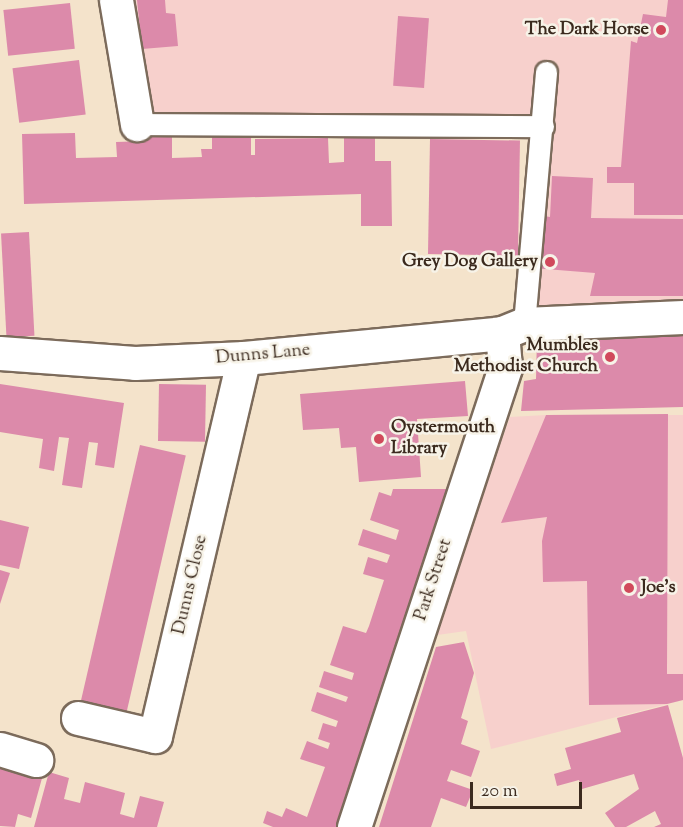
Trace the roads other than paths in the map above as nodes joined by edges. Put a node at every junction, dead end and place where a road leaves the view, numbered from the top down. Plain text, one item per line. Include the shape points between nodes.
1 (116, 0) edge
2 (546, 72) dead end
3 (136, 124) joint
4 (543, 126) junction
5 (683, 317) edge
6 (513, 328) junction
7 (0, 352) edge
8 (244, 358) junction
9 (78, 718) dead end
10 (0, 749) edge
11 (36, 760) dead end
12 (354, 827) edge

1 - 3 street
2 - 4 lane
3 - 4 lane
4 - 6 lane
5 - 6 street, Dunns Lane
6 - 8 street, Dunns Lane
6 - 12 street, Park Street via 505,367
7 - 8 street, Dunns Lane via 135,363
8 - 9 street, Dunns Close via 155,736
10 - 11 street

